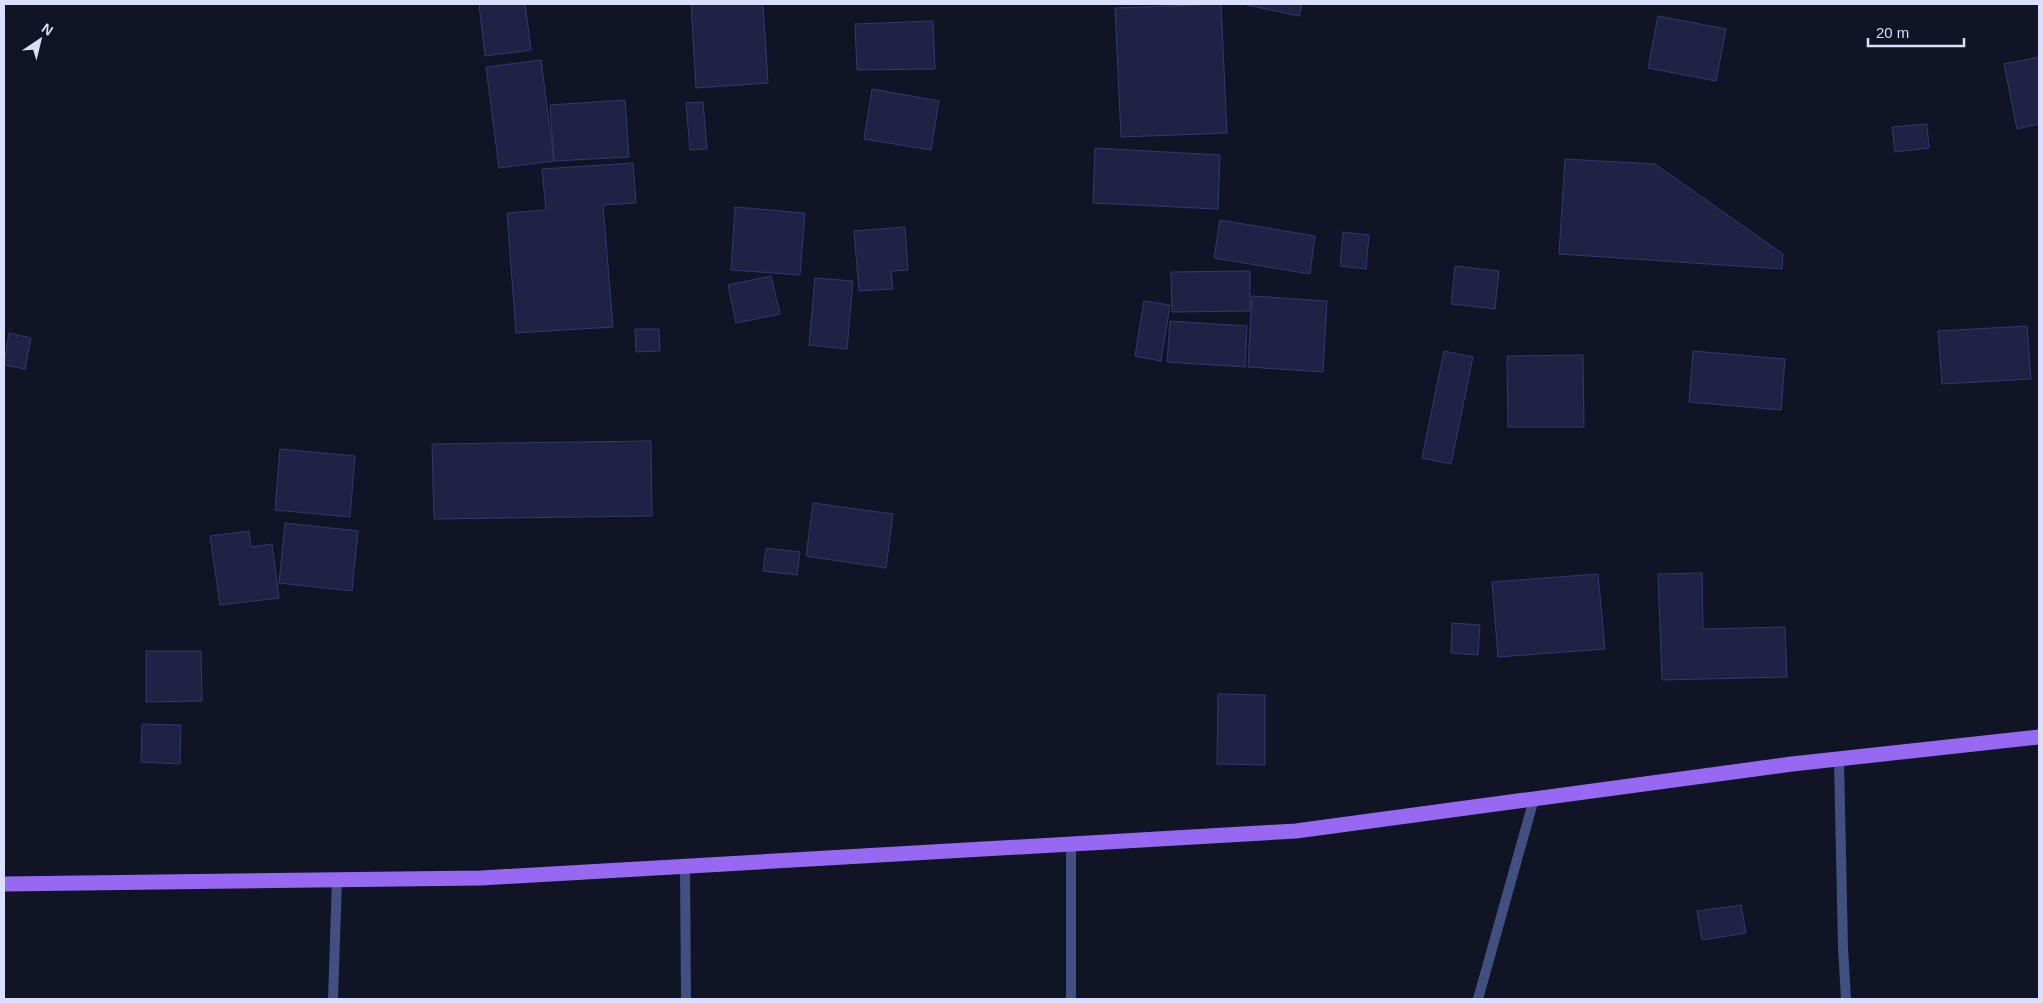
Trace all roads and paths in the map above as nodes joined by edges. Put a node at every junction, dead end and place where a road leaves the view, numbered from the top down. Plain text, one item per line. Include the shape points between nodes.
1 (2039, 737) edge
2 (1839, 759) junction
3 (1534, 799) junction
4 (1072, 844) junction
5 (685, 866) junction
6 (337, 879) junction
7 (4, 884) edge
8 (333, 999) edge
9 (686, 999) edge
10 (1072, 999) edge
11 (1478, 999) edge
12 (1846, 999) edge

1 - 2 main road
2 - 3 main road
2 - 12 street
3 - 4 main road via 1296,831
3 - 11 street
4 - 5 main road
4 - 10 street
5 - 6 main road via 481,878
5 - 9 street
6 - 7 main road
6 - 8 street

